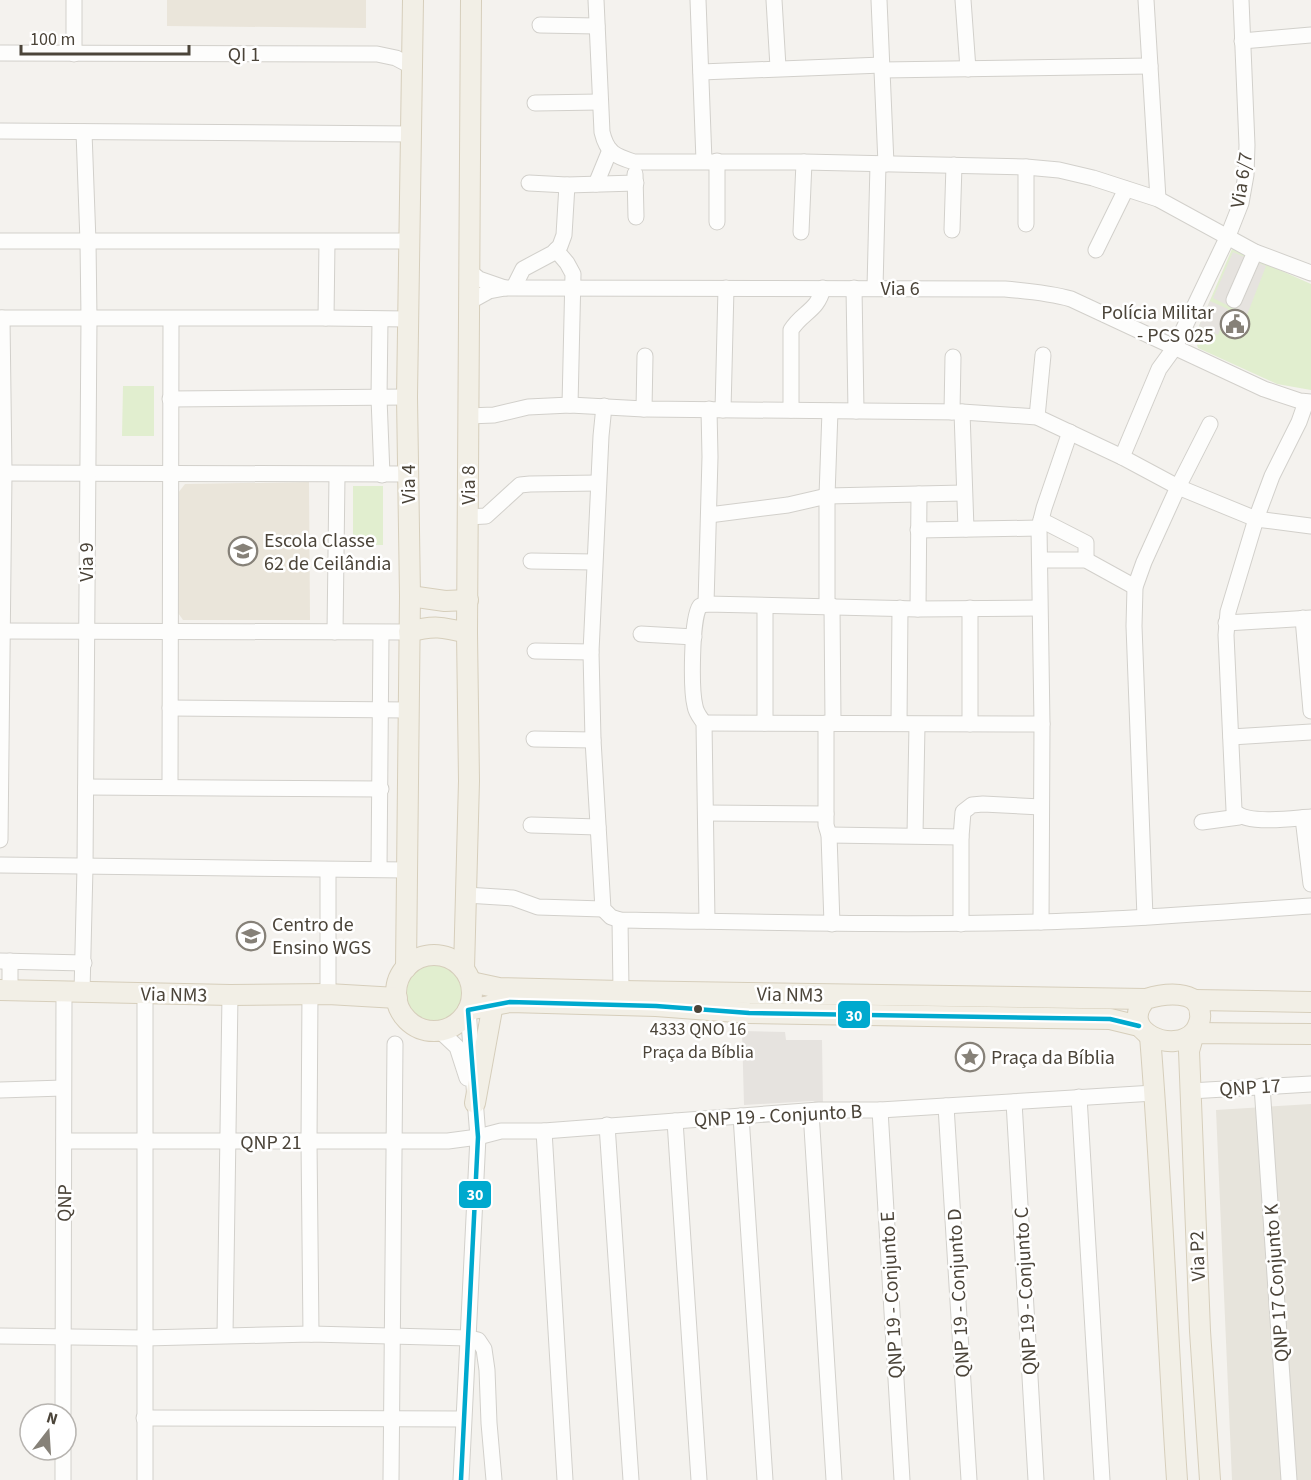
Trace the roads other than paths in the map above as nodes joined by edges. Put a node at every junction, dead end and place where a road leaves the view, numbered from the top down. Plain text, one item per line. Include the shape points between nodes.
1 (74, 0) edge
2 (413, 0) edge
3 (471, 0) edge
4 (596, 0) edge
5 (698, 0) edge
6 (774, 0) edge
7 (879, 0) edge
8 (963, 0) edge
9 (1146, 0) edge
10 (1241, 0) edge
11 (540, 25) dead end
12 (597, 26) junction
13 (1311, 36) edge
14 (413, 39) junction
15 (1242, 41) junction
16 (0, 53) edge
17 (74, 54) junction
18 (377, 54) junction
19 (1150, 66) junction
20 (413, 67) junction
21 (778, 67) junction
22 (882, 68) junction
23 (968, 69) junction
24 (701, 72) junction
25 (600, 102) junction
26 (535, 103) dead end
27 (0, 131) edge
28 (84, 132) junction
29 (411, 135) junction
30 (610, 150) junction
31 (710, 161) junction
32 (634, 162) junction
33 (804, 162) junction
34 (882, 164) junction
35 (954, 165) junction
36 (1026, 167) junction
37 (529, 183) dead end
38 (636, 183) junction
39 (596, 184) junction
40 (567, 185) junction
41 (1126, 189) junction
42 (1158, 199) junction
43 (636, 216) dead end
44 (717, 222) dead end
45 (1026, 224) dead end
46 (952, 230) dead end
47 (801, 232) dead end
48 (1228, 236) junction
49 (0, 241) edge
50 (410, 241) junction
51 (88, 242) junction
52 (327, 242) junction
53 (556, 250) junction
54 (1096, 250) dead end
55 (1255, 252) junction
56 (469, 271) junction
57 (1311, 273) edge
58 (510, 288) junction
59 (573, 288) junction
60 (726, 288) junction
61 (823, 288) junction
62 (854, 288) junction
63 (875, 288) junction
64 (1234, 300) dead end
65 (470, 302) junction
66 (1, 318) edge
67 (89, 318) junction
68 (326, 318) junction
69 (171, 319) junction
70 (408, 319) junction
71 (380, 320) junction
72 (1174, 347) junction
73 (1043, 355) dead end
74 (645, 356) dead end
75 (953, 357) dead end
76 (2, 397) edge
77 (406, 397) junction
78 (379, 398) junction
79 (170, 399) junction
80 (1309, 402) edge
81 (570, 405) junction
82 (604, 406) junction
83 (644, 409) junction
84 (716, 410) junction
85 (791, 410) junction
86 (830, 411) junction
87 (856, 411) junction
88 (957, 412) junction
89 (468, 416) junction
90 (1037, 417) junction
91 (1210, 424) dead end
92 (1070, 432) junction
93 (1122, 457) junction
94 (2, 473) edge
95 (408, 474) junction
96 (87, 475) junction
97 (171, 475) junction
98 (337, 476) junction
99 (382, 476) junction
100 (598, 483) junction
101 (1178, 487) junction
102 (964, 493) junction
103 (919, 494) junction
104 (827, 496) junction
105 (709, 515) junction
106 (468, 517) junction
107 (1256, 519) junction
108 (1040, 524) junction
109 (1311, 526) edge
110 (918, 530) junction
111 (966, 530) junction
112 (1, 551) edge
113 (1040, 560) junction
114 (1086, 560) junction
115 (538, 561) dead end
116 (594, 562) junction
117 (1135, 587) junction
118 (410, 596) junction
119 (468, 600) junction
120 (706, 604) junction
121 (765, 606) junction
122 (830, 606) junction
123 (900, 608) junction
124 (970, 608) junction
125 (1039, 608) junction
126 (918, 609) junction
127 (1307, 618) edge
128 (1226, 623) junction
129 (86, 630) junction
130 (170, 630) junction
131 (0, 631) edge
132 (335, 632) junction
133 (409, 632) junction
134 (381, 633) junction
135 (467, 633) junction
136 (641, 634) dead end
137 (694, 637) junction
138 (535, 651) dead end
139 (591, 652) junction
140 (0, 708) edge
141 (170, 708) junction
142 (382, 710) junction
143 (408, 710) junction
144 (1311, 711) edge
145 (704, 723) junction
146 (765, 723) junction
147 (830, 723) junction
148 (899, 723) junction
149 (970, 724) junction
150 (1042, 724) junction
151 (917, 725) junction
152 (1311, 732) edge
153 (1231, 737) junction
154 (534, 739) dead end
155 (593, 740) junction
156 (0, 785) edge
157 (86, 787) junction
158 (170, 787) junction
159 (381, 789) junction
160 (1041, 807) junction
161 (706, 813) junction
162 (826, 814) junction
163 (1239, 817) junction
164 (1307, 818) edge
165 (1202, 822) dead end
166 (531, 825) dead end
167 (598, 827) junction
168 (915, 835) junction
169 (829, 836) junction
170 (961, 837) junction
171 (0, 840) edge
172 (0, 865) edge
173 (85, 867) junction
174 (379, 869) junction
175 (328, 870) junction
176 (406, 870) junction
177 (1311, 884) edge
178 (466, 896) junction
179 (1311, 906) edge
180 (603, 909) junction
181 (1145, 917) junction
182 (620, 920) junction
183 (707, 921) junction
184 (1041, 922) junction
185 (832, 924) junction
186 (961, 924) junction
187 (5, 961) edge
188 (84, 963) junction
189 (467, 976) junction
190 (400, 984) junction
191 (5, 990) edge
192 (621, 991) junction
193 (73, 992) junction
194 (146, 994) junction
195 (329, 994) junction
196 (230, 995) junction
197 (1146, 999) junction
198 (1195, 1000) junction
199 (1311, 1002) edge
200 (494, 1005) junction
201 (468, 1011) junction
202 (439, 1029) junction
203 (1144, 1031) junction
204 (1194, 1033) junction
205 (1311, 1034) edge
206 (395, 1044) dead end
207 (1311, 1084) edge
208 (1262, 1086) junction
209 (63, 1089) junction
210 (0, 1090) edge
211 (1190, 1091) junction
212 (1154, 1093) junction
213 (1079, 1097) junction
214 (1014, 1102) junction
215 (475, 1103) junction
216 (946, 1106) junction
217 (880, 1110) junction
218 (811, 1112) junction
219 (741, 1116) junction
220 (675, 1121) junction
221 (607, 1125) junction
222 (544, 1131) junction
223 (478, 1137) junction
224 (64, 1141) junction
225 (147, 1142) junction
226 (229, 1142) junction
227 (309, 1142) junction
228 (394, 1142) junction
229 (1200, 1331) junction
230 (1167, 1332) junction
231 (311, 1334) junction
232 (225, 1335) junction
233 (0, 1336) edge
234 (63, 1336) junction
235 (393, 1336) junction
236 (145, 1338) junction
237 (470, 1338) junction
238 (1201, 1351) junction
239 (1168, 1353) junction
240 (63, 1402) edge
241 (144, 1418) junction
242 (390, 1418) junction
243 (463, 1419) junction
244 (63, 1462) edge
245 (63, 1480) edge
246 (145, 1480) edge
247 (391, 1480) edge
248 (461, 1480) edge
249 (494, 1480) edge
250 (565, 1480) edge
251 (631, 1480) edge
252 (699, 1480) edge
253 (765, 1480) edge
254 (834, 1480) edge
255 (902, 1480) edge
256 (969, 1480) edge
257 (1036, 1480) edge
258 (1102, 1480) edge
259 (1177, 1480) edge
260 (1210, 1480) edge
261 (1289, 1480) edge

1 - 17 street
2 - 14 main road, Via 4
3 - 56 main road, Via 8
4 - 12 street
5 - 24 street
6 - 21 street
7 - 22 street
8 - 23 street
9 - 19 street
10 - 15 street, Via 6/7
11 - 12 street
12 - 25 street
13 - 15 street
14 - 18 street, QI 1
14 - 20 main road, Via 4
15 - 48 street, Via 6/7 via 1246,176
16 - 17 street, QI 1
17 - 18 street, QI 1
18 - 20 street, QI 1
19 - 23 street
19 - 42 street
20 - 29 main road, Via 4
21 - 22 street
21 - 24 street
22 - 23 street
22 - 34 street
24 - 31 street
25 - 26 street
25 - 30 street via 605,144
27 - 28 street
28 - 29 street
28 - 51 street, Via 9
29 - 50 main road, Via 4
30 - 32 street
30 - 39 street
31 - 32 street
31 - 33 street
31 - 44 street
32 - 38 street
33 - 34 street
33 - 47 street
34 - 35 street
34 - 63 street
35 - 36 street
35 - 46 street
36 - 41 street via 1059,170
36 - 45 street
37 - 40 street
38 - 39 street
38 - 43 street
39 - 40 street
40 - 53 street via 564,235
41 - 42 street
41 - 54 street
42 - 48 street
48 - 55 street
48 - 72 street, Via 6/7
49 - 51 street
50 - 52 street
50 - 70 main road, Via 4
51 - 52 street
51 - 67 street, Via 9
52 - 68 street
53 - 58 street via 523,269
53 - 59 street via 573,274
55 - 57 street
55 - 64 street
56 - 58 street via 479,279
56 - 65 main road, Via 8
58 - 59 street, Via 6
58 - 65 street, Via 6 via 489,291
59 - 60 street, Via 6
59 - 81 street
60 - 61 street, Via 6
60 - 84 street
61 - 62 street, Via 6
61 - 85 street via 817,304 791,330
62 - 63 street, Via 6
62 - 87 street
63 - 72 street, Via 6 via 1005,289 1052,294
65 - 89 main road, Via 8
66 - 67 street
66 - 76 street
67 - 69 street
67 - 96 street, Via 9
68 - 69 street
68 - 71 street
69 - 79 street
70 - 71 street
70 - 77 main road, Via 4
71 - 78 street
72 - 80 street, Via 6 via 1264,389
72 - 93 street, Via 6/7 via 1159,369
73 - 90 street
74 - 83 street
75 - 88 street
76 - 94 street
77 - 78 street
77 - 95 main road, Via 4
78 - 79 street
78 - 99 street
79 - 97 street
80 - 107 street via 1272,476
81 - 82 street
81 - 89 street
82 - 83 street
82 - 100 street
83 - 84 street
84 - 85 street
84 - 105 street
85 - 86 street
86 - 87 street
86 - 104 street
87 - 88 street
88 - 90 street
88 - 102 street
89 - 106 main road, Via 8
90 - 92 street
91 - 101 street
92 - 93 street
92 - 108 street
93 - 101 street
94 - 96 street
94 - 112 street
95 - 99 street
95 - 118 main road, Via 4
96 - 97 street
96 - 129 street, Via 9
97 - 98 street
97 - 130 street
98 - 99 street
98 - 132 street
100 - 106 street via 520,486 486,516
100 - 116 street
101 - 107 street
101 - 117 street
102 - 103 street
102 - 111 street
103 - 104 street
103 - 110 street
104 - 105 street
104 - 122 street
105 - 120 street
106 - 119 main road, Via 8
107 - 109 street
107 - 128 street
108 - 111 street
108 - 113 street
108 - 114 street via 1086,543
110 - 111 street
110 - 126 street
112 - 131 street
113 - 114 street
113 - 125 street
114 - 117 street
115 - 116 street
116 - 139 street
117 - 181 street
118 - 119 main road
118 - 133 main road, Via 4
119 - 135 main road, Via 8
120 - 121 street
120 - 137 street via 696,612
121 - 122 street
121 - 146 street
122 - 123 street
122 - 147 street
123 - 126 street
123 - 148 street
124 - 125 street
124 - 126 street
124 - 149 street
125 - 150 street
127 - 128 street
127 - 144 street
128 - 153 street
129 - 130 street
129 - 131 street
129 - 157 street, Via 9
130 - 132 street
130 - 141 street
131 - 140 street
132 - 134 street
133 - 134 street
133 - 135 main road via 440,627
133 - 143 main road, Via 4
134 - 142 street
135 - 178 main road, Via 8
136 - 137 street
137 - 145 street via 694,705
138 - 139 street
139 - 155 street
140 - 156 street
141 - 142 street
141 - 158 street
142 - 143 street
142 - 159 street
143 - 176 main road, Via 4
145 - 146 street
145 - 161 street
146 - 147 street
147 - 148 street
147 - 162 street
148 - 151 street
149 - 150 street
149 - 151 street
150 - 160 street
151 - 168 street
152 - 153 street
153 - 163 street via 1234,810
154 - 155 street
155 - 167 street
156 - 171 street
157 - 158 street
157 - 173 street, Via 9
158 - 159 street
159 - 174 street
160 - 170 street via 972,805 963,812
160 - 184 street
161 - 162 street
161 - 183 street
162 - 169 street
163 - 164 street
163 - 165 street
164 - 177 street
166 - 167 street
167 - 180 street
168 - 169 street
168 - 170 street
169 - 185 street
170 - 186 street
172 - 173 street
173 - 175 street
173 - 188 street, Via 9
174 - 175 street
174 - 176 street
175 - 195 street
176 - 190 main road, Via 4
178 - 180 street via 513,898 538,907
178 - 189 main road, Via 8
179 - 181 street
180 - 182 street
181 - 184 street
182 - 183 street
182 - 192 street
183 - 185 street
184 - 186 street
185 - 186 street
187 - 188 street
187 - 191 street
188 - 193 street, Via 9
189 - 190 main road via 456,962 446,957 424,956 414,961
189 - 192 main road, Via NM3 via 499,988
189 - 201 main road via 472,992
190 - 195 main road, Via NM3
190 - 202 main road via 401,1010 407,1019 428,1030
191 - 193 main road, Via NM3
192 - 197 main road, Via NM3
193 - 194 main road, Via NM3
193 - 209 street, QNP
194 - 196 main road, Via NM3
194 - 225 street
195 - 196 main road, Via NM3
195 - 227 street
196 - 226 street
197 - 198 main road via 1175,995
197 - 203 main road via 1137,1016
198 - 199 main road
198 - 204 main road via 1201,1017
200 - 201 main road, Via NM3
200 - 203 main road, Via NM3 via 522,1002 749,1013 1110,1019
200 - 215 main road
201 - 202 main road via 449,1028
201 - 215 street
202 - 215 street via 457,1047
203 - 204 main road via 1172,1042
203 - 212 main road, Via P2
204 - 205 main road
204 - 211 main road, Via P2 via 1189,1051
206 - 228 street
207 - 208 street, QNP 17
208 - 211 street, QNP 17
208 - 261 street, QNP 17 Conjunto K
209 - 210 street
209 - 224 street, QNP
211 - 229 main road, Via P2
212 - 213 street, QNP 19 - Conjunto B
212 - 230 main road, Via P2
213 - 214 street, QNP 19 - Conjunto B
213 - 258 street
214 - 216 street, QNP 19 - Conjunto B
214 - 257 street, QNP 19 - Conjunto C
215 - 223 street
216 - 217 street, QNP 19 - Conjunto B
216 - 256 street, QNP 19 - Conjunto D
217 - 218 street, QNP 19 - Conjunto B
217 - 255 street, QNP 19 - Conjunto E
218 - 219 street, QNP 19 - Conjunto B
218 - 254 street
219 - 220 street, QNP 19 - Conjunto B
219 - 253 street
220 - 221 street, QNP 19 - Conjunto B
220 - 252 street
221 - 222 street, QNP 19 - Conjunto B
221 - 251 street
222 - 223 street, QNP 19 - Conjunto B via 501,1131
222 - 250 street
223 - 228 street, QNP 21
223 - 237 street
224 - 225 street, QNP 21
224 - 234 street, QNP
225 - 226 street, QNP 21
225 - 236 street
226 - 227 street, QNP 21
226 - 232 street
227 - 228 street, QNP 21
227 - 231 street
228 - 235 street
229 - 230 main road
229 - 238 main road, Via P2
230 - 239 main road, Via P2
231 - 232 street
231 - 235 street
232 - 236 street
233 - 234 street
234 - 236 street
234 - 240 street, QNP
235 - 237 street
235 - 242 street
236 - 241 street
237 - 243 street
237 - 249 street via 481,1343 486,1359
238 - 239 main road
238 - 260 main road, Via P2
239 - 259 main road, Via P2
241 - 242 street
241 - 246 street
242 - 243 street
242 - 247 street
243 - 248 street
244 - 245 street

